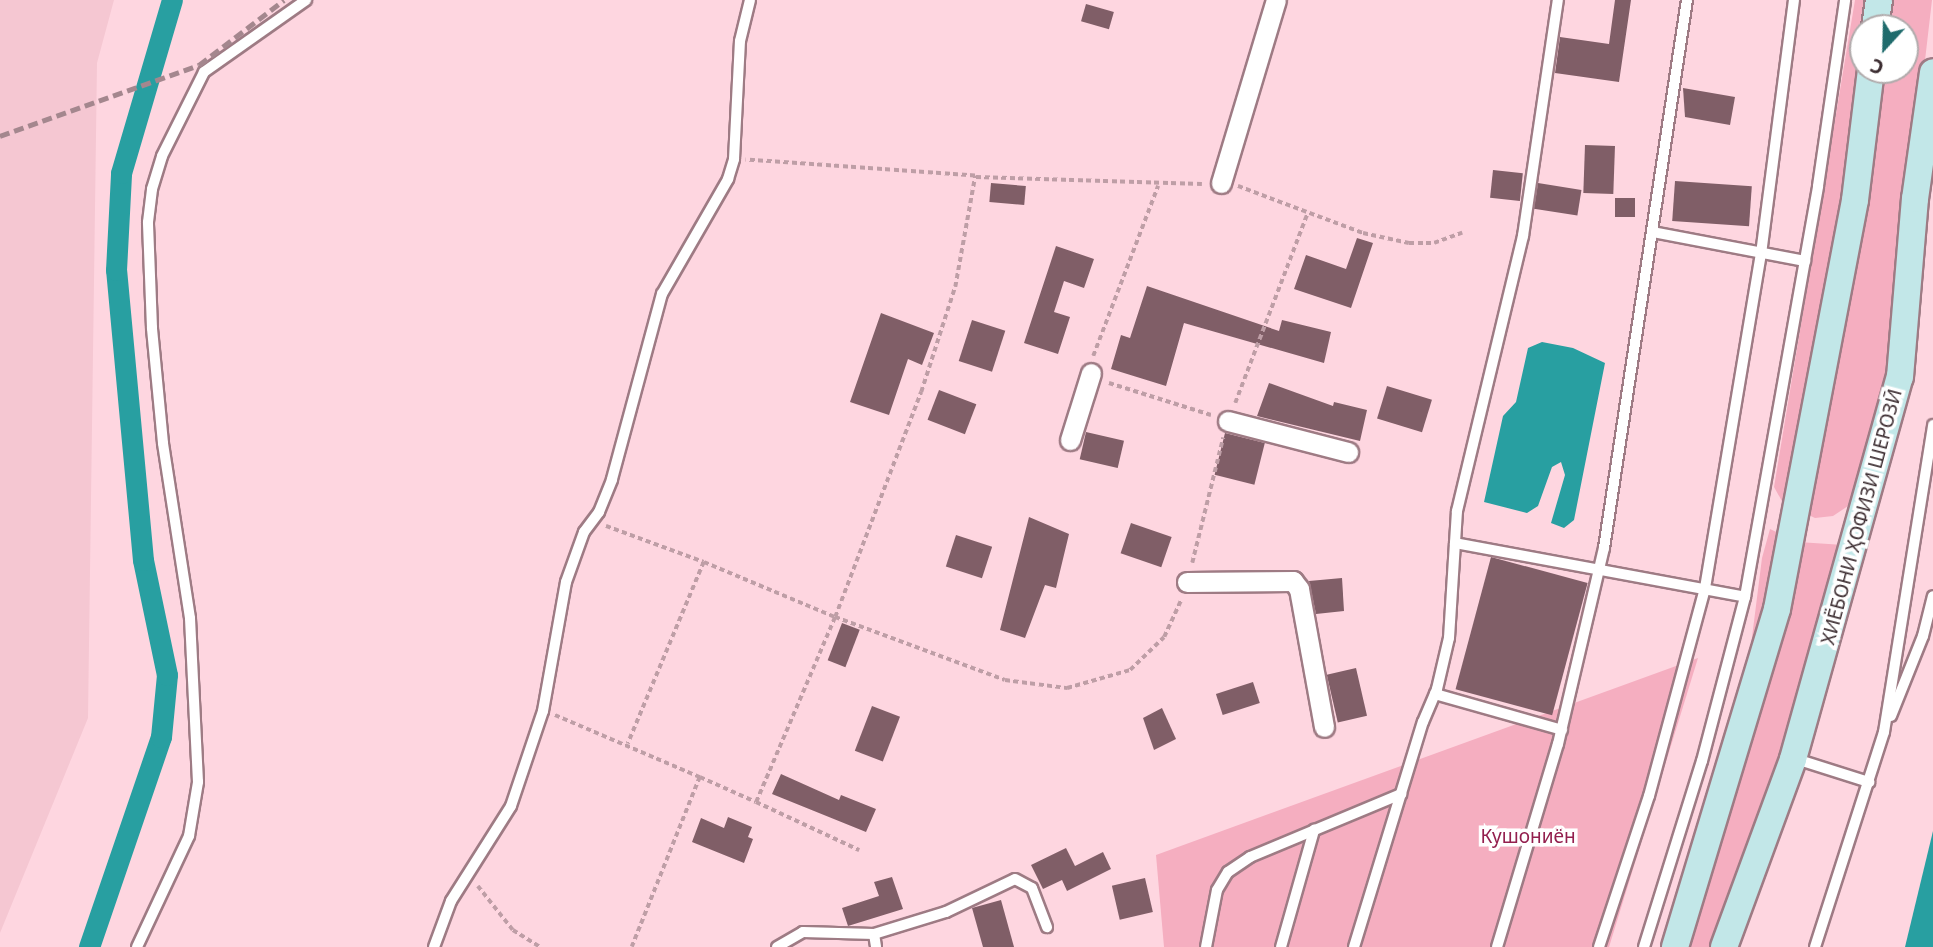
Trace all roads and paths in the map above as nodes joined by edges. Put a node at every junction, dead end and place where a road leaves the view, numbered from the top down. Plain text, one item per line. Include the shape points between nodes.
1 (306, 0) edge
2 (750, 0) edge
3 (1276, 0) edge
4 (1558, 0) edge
5 (1687, 0) edge
6 (1794, 0) edge
7 (1844, 0) edge
8 (1933, 72) edge
9 (1869, 84) edge
10 (734, 159) junction
11 (1221, 183) dead end
12 (1158, 186) dead end
13 (1308, 212) dead end
14 (1653, 232) junction
15 (1761, 254) junction
16 (1805, 261) junction
17 (1091, 373) junction
18 (1228, 421) junction
19 (1933, 425) edge
20 (1070, 440) dead end
21 (1348, 452) dead end
22 (592, 520) junction
23 (1455, 543) junction
24 (704, 562) junction
25 (1600, 567) junction
26 (1187, 582) junction
27 (1705, 588) junction
28 (1933, 596) edge
29 (1745, 597) junction
30 (835, 617) junction
31 (1436, 694) junction
32 (543, 711) junction
33 (1324, 727) dead end
34 (1562, 730) junction
35 (1884, 732) junction
36 (628, 744) junction
37 (1793, 759) junction
38 (700, 777) junction
39 (1869, 782) junction
40 (1401, 794) junction
41 (756, 802) junction
42 (1314, 830) junction
43 (859, 850) dead end
44 (468, 873) junction
45 (1047, 927) dead end
46 (874, 933) junction
47 (137, 947) edge
48 (434, 947) edge
49 (540, 947) edge
50 (632, 947) edge
51 (777, 947) edge
52 (876, 947) edge
53 (1206, 947) edge
54 (1281, 947) edge
55 (1354, 947) edge
56 (1497, 947) edge
57 (1599, 947) edge
58 (1644, 947) edge
59 (1675, 947) edge
60 (1724, 947) edge
61 (1815, 947) edge

1 - 47 lane via 204,72 162,156 152,189 148,222 152,328 163,443 190,618 198,782 189,836
2 - 10 lane via 735,81
3 - 11 street
4 - 23 lane via 1523,236 1457,511
5 - 14 lane
6 - 15 lane
7 - 16 lane
8 - 37 main road, ХИЁБОНИ ҲОФИЗИ ШЕРОЗӢ via 1915,199 1900,377
9 - 59 main road via 1855,200 1777,610
10 - 22 lane via 720,198 694,232 662,294 612,479
10 - 30 path via 860,172 975,177 955,288
12 - 17 path via 1090,364
13 - 18 path
14 - 15 lane
14 - 25 lane
15 - 16 lane
15 - 27 lane
16 - 29 lane
17 - 18 path via 1096,379
17 - 20 street
18 - 21 street
18 - 26 path
19 - 35 lane
22 - 24 path
22 - 32 lane via 566,582
23 - 25 lane
23 - 31 lane via 1449,638
24 - 30 path
24 - 36 path
25 - 27 lane
25 - 34 lane
26 - 30 path via 1164,637 1130,670 1067,688 1005,680
26 - 33 street via 1293,581 1299,589
27 - 29 lane
27 - 57 lane via 1649,796
28 - 35 lane via 1923,636
29 - 58 lane via 1702,761
30 - 41 path
31 - 34 lane
31 - 40 lane
32 - 36 path
32 - 44 lane via 511,806
34 - 56 lane
35 - 39 lane
36 - 38 path
37 - 39 lane
37 - 60 main road, ХИЁБОНИ ҲОФИЗИ ШЕРОЗӢ
38 - 41 path
38 - 50 path
39 - 61 lane
40 - 42 lane
40 - 55 lane
41 - 43 path
42 - 53 lane via 1250,857 1228,872 1217,890
42 - 54 lane
44 - 48 lane via 451,901
44 - 49 path via 513,930
45 - 46 lane via 1032,887 1015,878 946,912
46 - 51 lane via 803,932
46 - 52 lane

